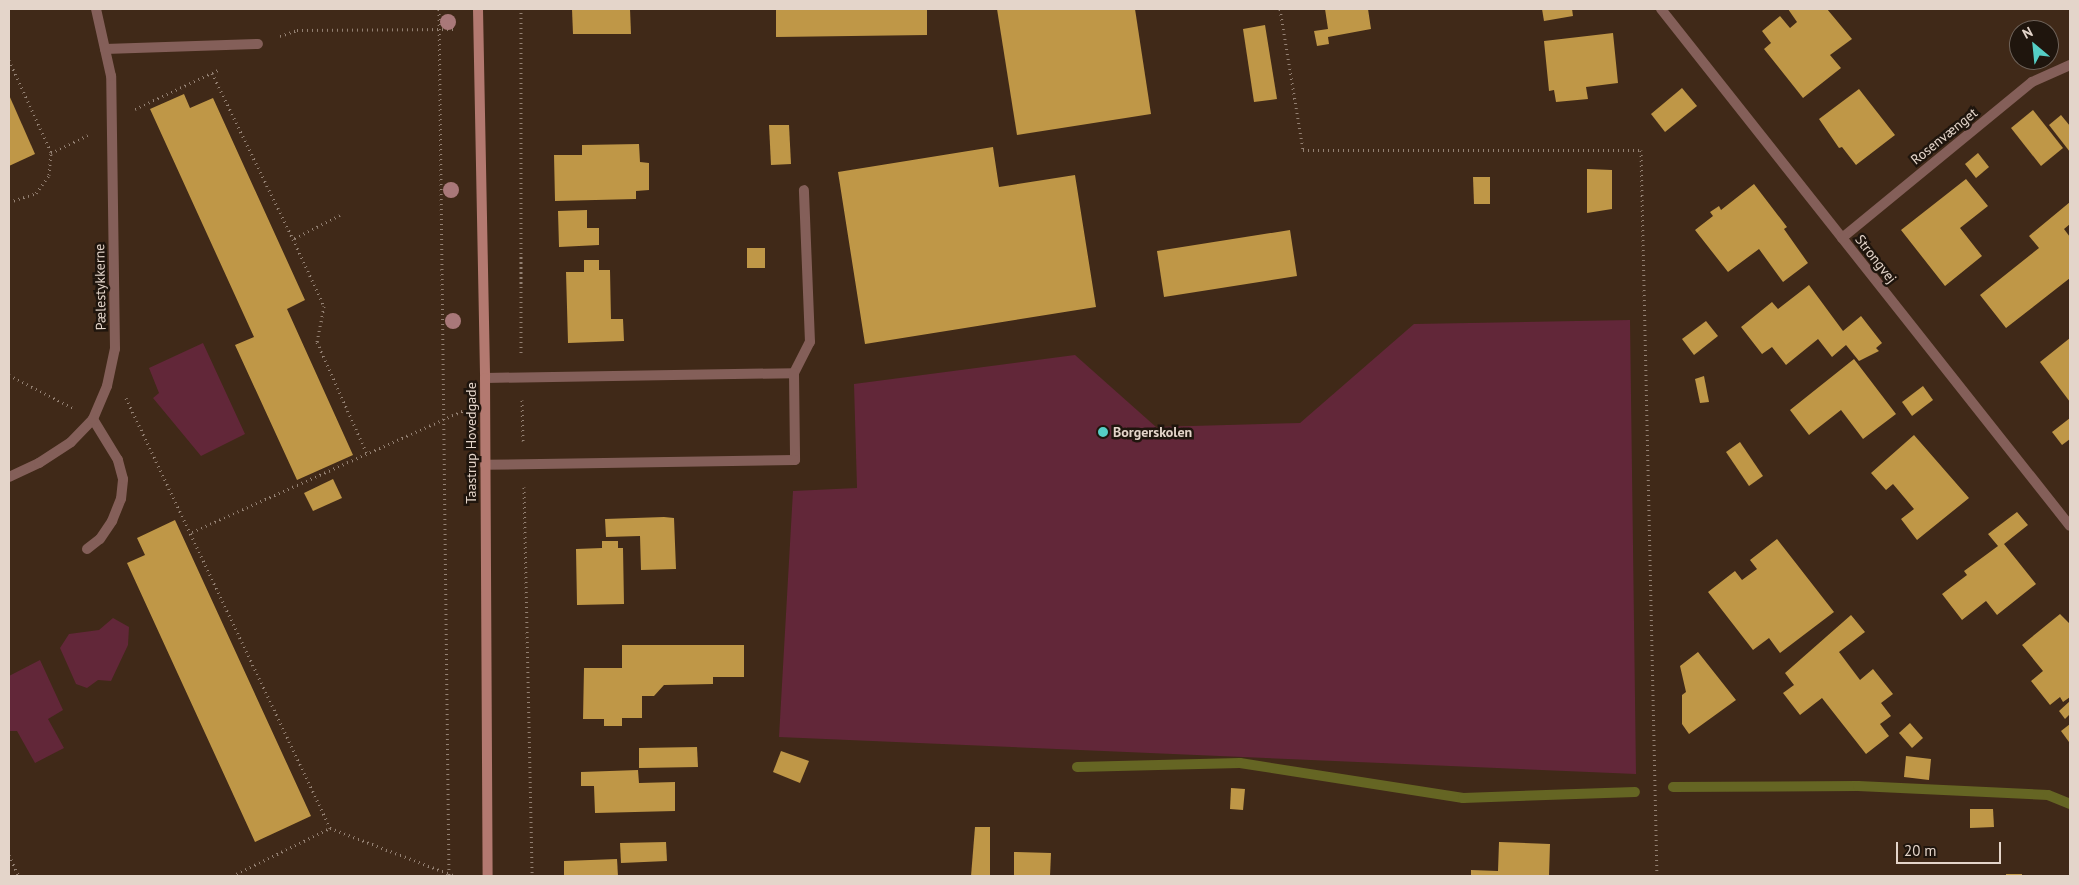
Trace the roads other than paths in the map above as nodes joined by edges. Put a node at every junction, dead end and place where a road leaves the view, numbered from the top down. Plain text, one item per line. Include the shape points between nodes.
1 (96, 9) edge
2 (478, 9) edge
3 (1661, 9) edge
4 (258, 44) road end
5 (105, 49) junction
6 (2070, 65) edge
7 (804, 190) dead end
8 (1842, 238) junction
9 (794, 373) junction
10 (485, 378) junction
11 (94, 419) junction
12 (485, 465) junction
13 (9, 478) edge
14 (2070, 526) edge
15 (87, 549) dead end
16 (488, 876) edge

1 - 5 street, Pælestykkerne
2 - 10 street, Taastrup Hovedgade
3 - 8 street, Strongvej
4 - 5 street
5 - 11 street, Pælestykkerne via 111,76 115,349 107,386
6 - 8 street, Rosenvænget via 2032,82
7 - 9 street via 810,342
8 - 14 street, Strongvej
9 - 10 street
9 - 12 street via 796,460
10 - 12 street, Taastrup Hovedgade
11 - 13 street, Pælestykkerne via 72,442 39,464
11 - 15 street via 118,460 123,479 121,499 112,521 100,539
12 - 16 street, Taastrup Hovedgade

